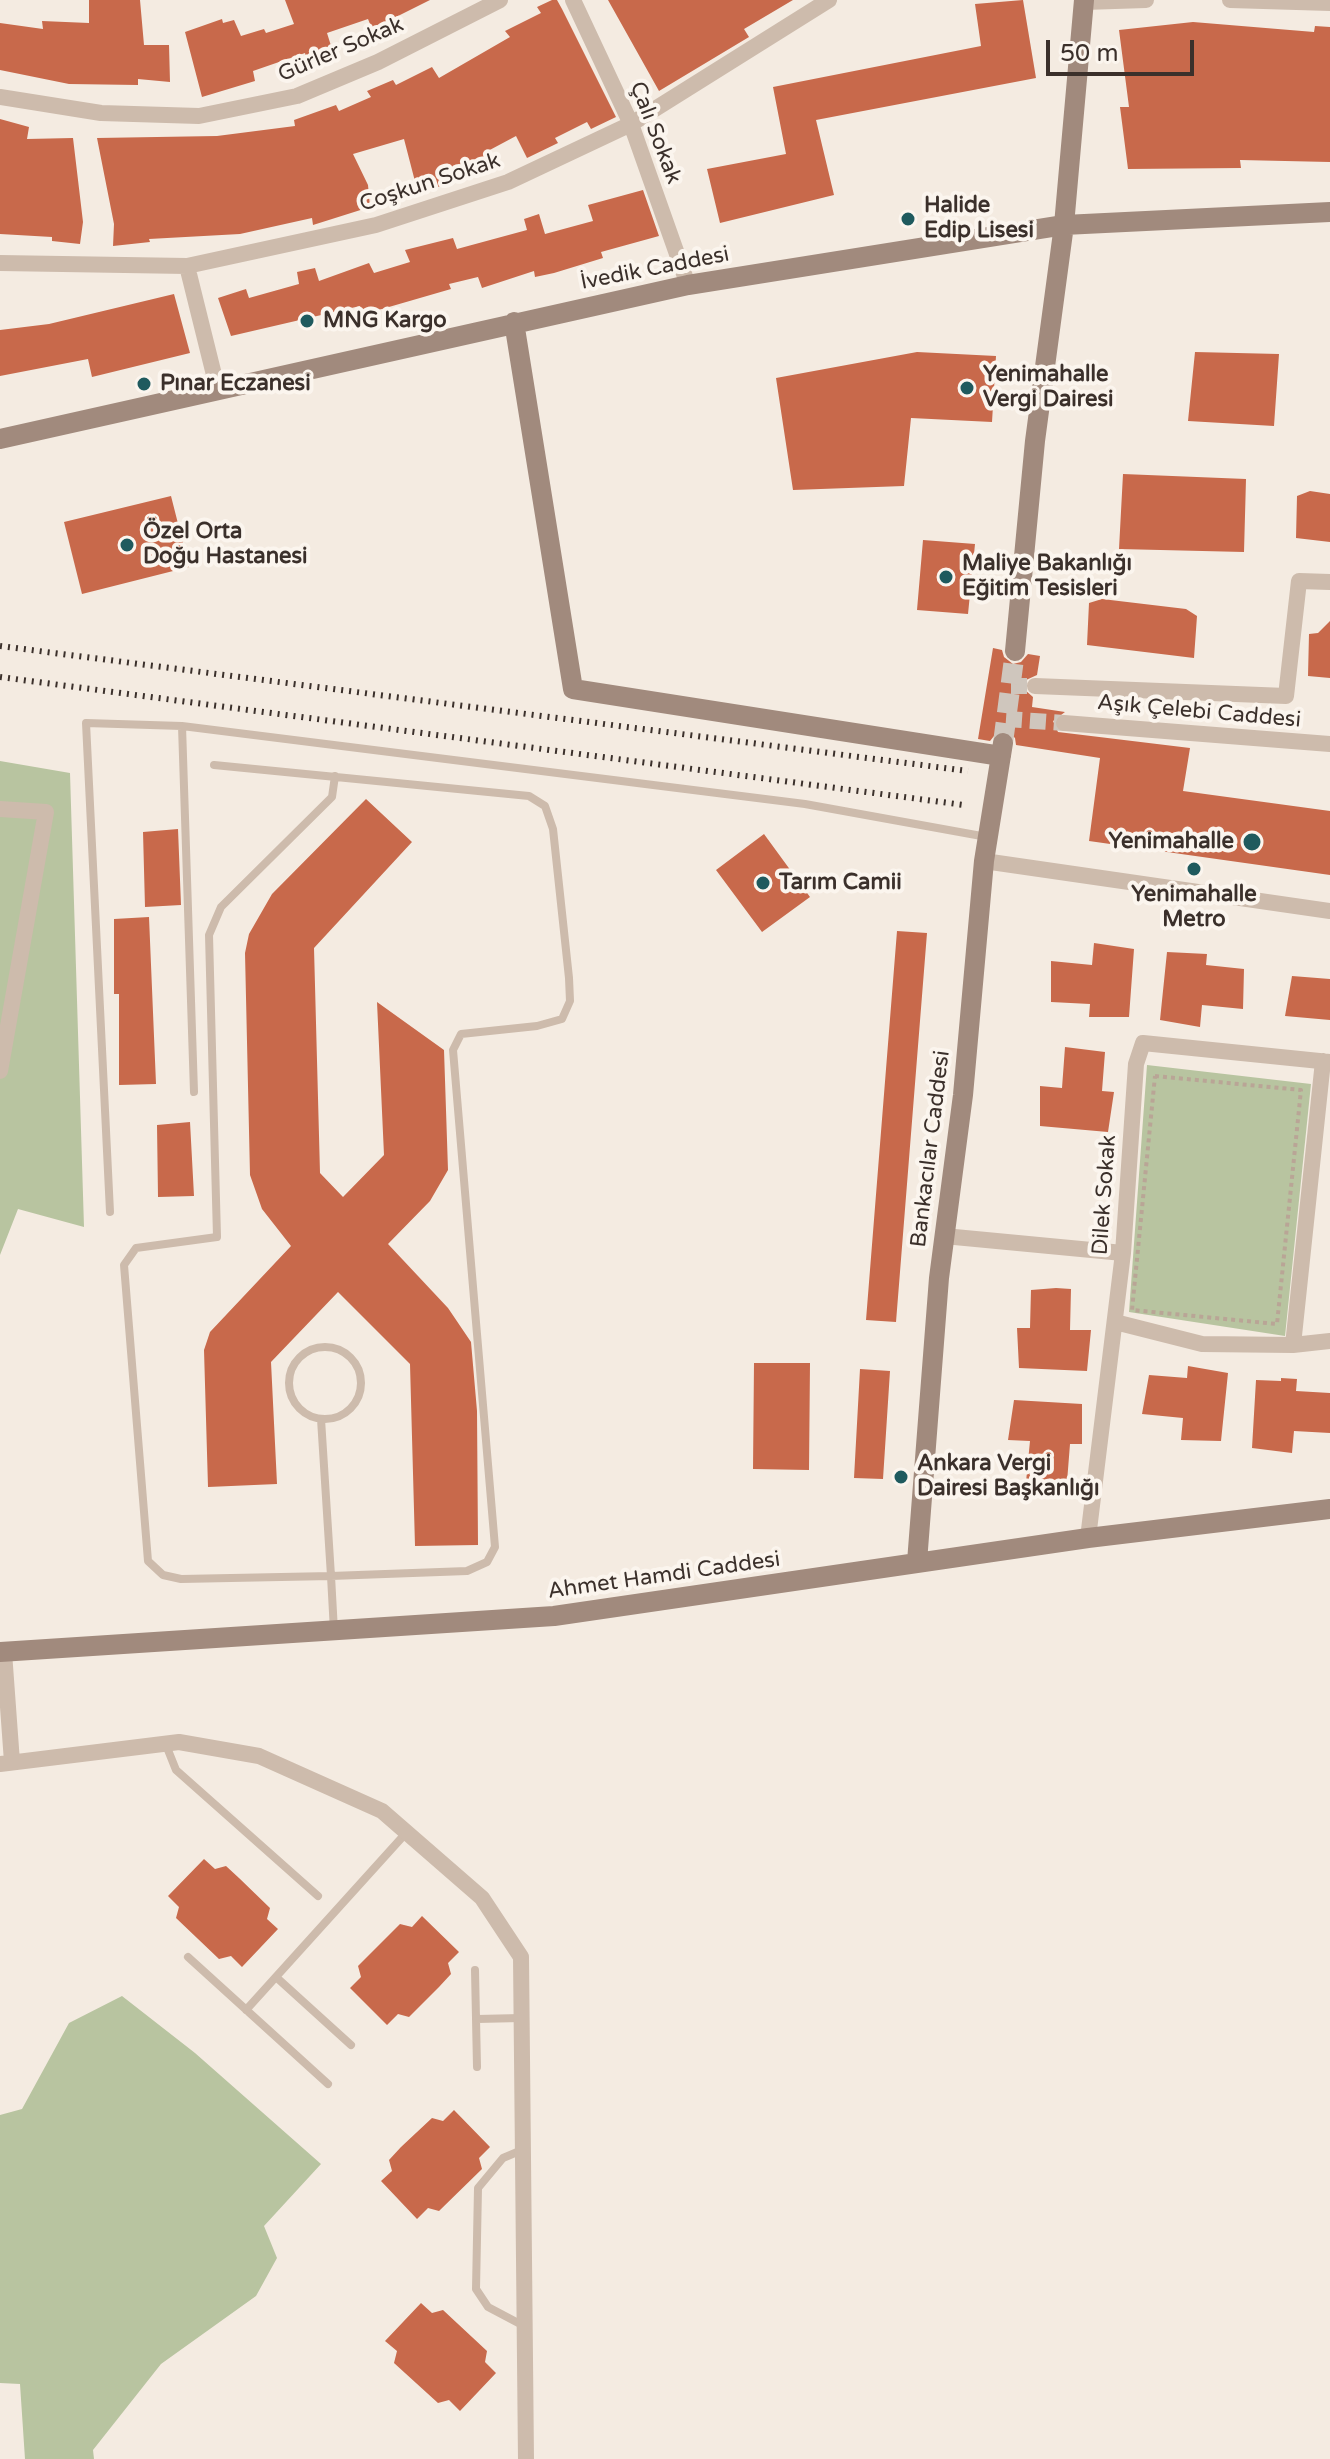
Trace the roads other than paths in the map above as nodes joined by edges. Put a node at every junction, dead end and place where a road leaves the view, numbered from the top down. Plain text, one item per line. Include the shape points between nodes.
1 (500, 0) edge
2 (573, 0) edge
3 (829, 0) edge
4 (1146, 0) edge
5 (1230, 0) edge
6 (1084, 1) edge
7 (1330, 3) edge
8 (0, 97) edge
9 (631, 124) junction
10 (1330, 212) edge
11 (1064, 225) junction
12 (0, 263) edge
13 (187, 266) junction
14 (688, 285) junction
15 (514, 322) junction
16 (218, 391) junction
17 (0, 439) edge
18 (1330, 582) edge
19 (1015, 651) tunnel mouth
20 (1035, 686) tunnel mouth
21 (1064, 723) tunnel mouth
22 (182, 726) junction
23 (1330, 744) edge
24 (214, 765) dead end
25 (335, 776) junction
26 (0, 809) edge
27 (988, 837) junction
28 (984, 861) junction
29 (1330, 911) edge
30 (1326, 1062) edge
31 (0, 1071) edge
32 (194, 1092) dead end
33 (110, 1212) dead end
34 (944, 1236) junction
35 (1123, 1253) junction
36 (1115, 1322) junction
37 (1330, 1341) edge
38 (1293, 1345) junction
39 (321, 1419) junction
40 (1330, 1509) edge
41 (1088, 1538) junction
42 (917, 1562) junction
43 (331, 1576) junction
44 (335, 1631) junction
45 (2, 1652) edge
46 (165, 1744) junction
47 (6, 1763) edge
48 (406, 1833) junction
49 (318, 1896) dead end
50 (188, 1957) dead end
51 (475, 1970) dead end
52 (276, 1977) junction
53 (246, 2010) junction
54 (521, 2018) junction
55 (477, 2019) junction
56 (351, 2045) dead end
57 (477, 2067) dead end
58 (328, 2084) dead end
59 (523, 2150) junction
60 (524, 2326) junction
61 (526, 2459) edge

1 - 8 street, Gürler Sokak via 297,96 213,113 101,113
2 - 9 street, Çalı Sokak
3 - 9 street, Coşkun Sokak
4 - 6 street
5 - 7 street
6 - 11 main road
9 - 13 street, Coşkun Sokak via 508,182 376,225
9 - 14 street, Çalı Sokak
10 - 11 main road, İvedik Caddesi
11 - 14 main road, İvedik Caddesi
11 - 19 main road via 1035,441
12 - 13 street, Coşkun Sokak
13 - 16 street
14 - 15 main road, İvedik Caddesi
15 - 16 main road, İvedik Caddesi
15 - 27 main road, Bankacılar Caddesi via 573,689 1002,749
16 - 17 main road, İvedik Caddesi
18 - 20 street via 1299,581 1286,696
21 - 23 street, Aşık Çelebi Caddesi
22 - 27 lane via 805,804
22 - 32 lane
22 - 33 lane via 86,723
24 - 25 lane
25 - 43 lane via 332,797 221,907 209,935 217,1237 136,1248 124,1265 148,1561 163,1575 181,1579
25 - 43 lane via 529,796 545,806 553,829 570,1001 562,1019 461,1034 453,1050 495,1547 487,1562 467,1571
26 - 31 street via 46,812
27 - 28 main road, Bankacılar Caddesi
28 - 29 street
28 - 34 main road, Bankacılar Caddesi
30 - 35 street, Dilek Sokak via 1143,1043 1136,1064
30 - 38 street
34 - 35 street
34 - 42 main road, Bankacılar Caddesi
35 - 36 street, Dilek Sokak
36 - 38 street via 1202,1344
36 - 41 street, Dilek Sokak
37 - 38 street
39 - 39 lane via 295,1404 290,1372 302,1354 333,1347 350,1357 361,1384 348,1410
39 - 43 lane
40 - 41 main road, Ahmet Hamdi Caddesi
41 - 42 main road, Ahmet Hamdi Caddesi
42 - 44 main road, Ahmet Hamdi Caddesi via 554,1616
43 - 44 lane
44 - 45 main road, Ahmet Hamdi Caddesi
45 - 47 street
46 - 47 street
46 - 48 street via 259,1756 382,1811
46 - 49 lane via 176,1770
48 - 52 lane
48 - 54 street via 482,1898 521,1957
50 - 53 lane
51 - 55 lane
52 - 53 lane
52 - 56 lane
53 - 58 lane
54 - 55 lane
54 - 59 street
55 - 57 lane
59 - 60 street
59 - 60 lane via 503,2158 478,2188 476,2289 488,2307
60 - 61 street

